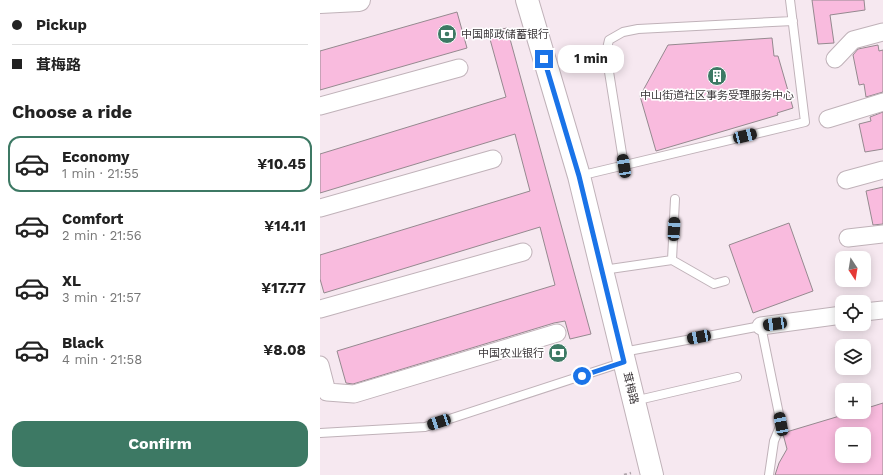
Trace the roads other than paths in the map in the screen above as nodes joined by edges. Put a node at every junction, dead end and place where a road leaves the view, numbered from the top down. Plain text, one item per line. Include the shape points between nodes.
1 (359, 0) edge
2 (527, 0) edge
3 (790, 0) edge
4 (320, 2) edge
5 (793, 21) junction
6 (883, 32) edge
7 (835, 59) dead end
8 (459, 68) dead end
9 (883, 102) edge
10 (320, 106) edge
11 (828, 119) dead end
12 (493, 159) dead end
13 (624, 166) junction
14 (883, 170) edge
15 (579, 176) junction
16 (846, 180) dead end
17 (675, 199) dead end
18 (320, 208) edge
19 (883, 234) edge
20 (848, 238) dead end
21 (523, 252) dead end
22 (672, 260) junction
23 (602, 270) junction
24 (725, 281) dead end
25 (320, 309) edge
26 (883, 310) edge
27 (871, 311) edge
28 (835, 316) edge
29 (761, 326) junction
30 (557, 333) dead end
31 (623, 357) junction
32 (320, 365) edge
33 (737, 377) dead end
34 (634, 401) junction
35 (320, 433) edge
36 (652, 475) edge
37 (769, 475) edge

1 - 4 street
2 - 15 street, 茸梅路
3 - 5 lane
5 - 13 lane via 805,122
5 - 13 lane via 638,29 623,32 609,40 606,53
6 - 7 street via 853,40
8 - 10 street
9 - 11 street
12 - 18 street
13 - 15 lane
14 - 16 street
15 - 23 street, 茸梅路
17 - 22 lane
19 - 20 street
21 - 25 street
22 - 23 lane
22 - 24 lane via 714,284
23 - 31 street, 茸梅路
26 - 27 street
28 - 29 street
29 - 31 lane
29 - 37 lane via 781,424 774,440
30 - 32 street via 354,394 327,392
31 - 34 street, 茸梅路
31 - 35 lane via 425,427
33 - 34 lane
34 - 36 street, 茸梅路

